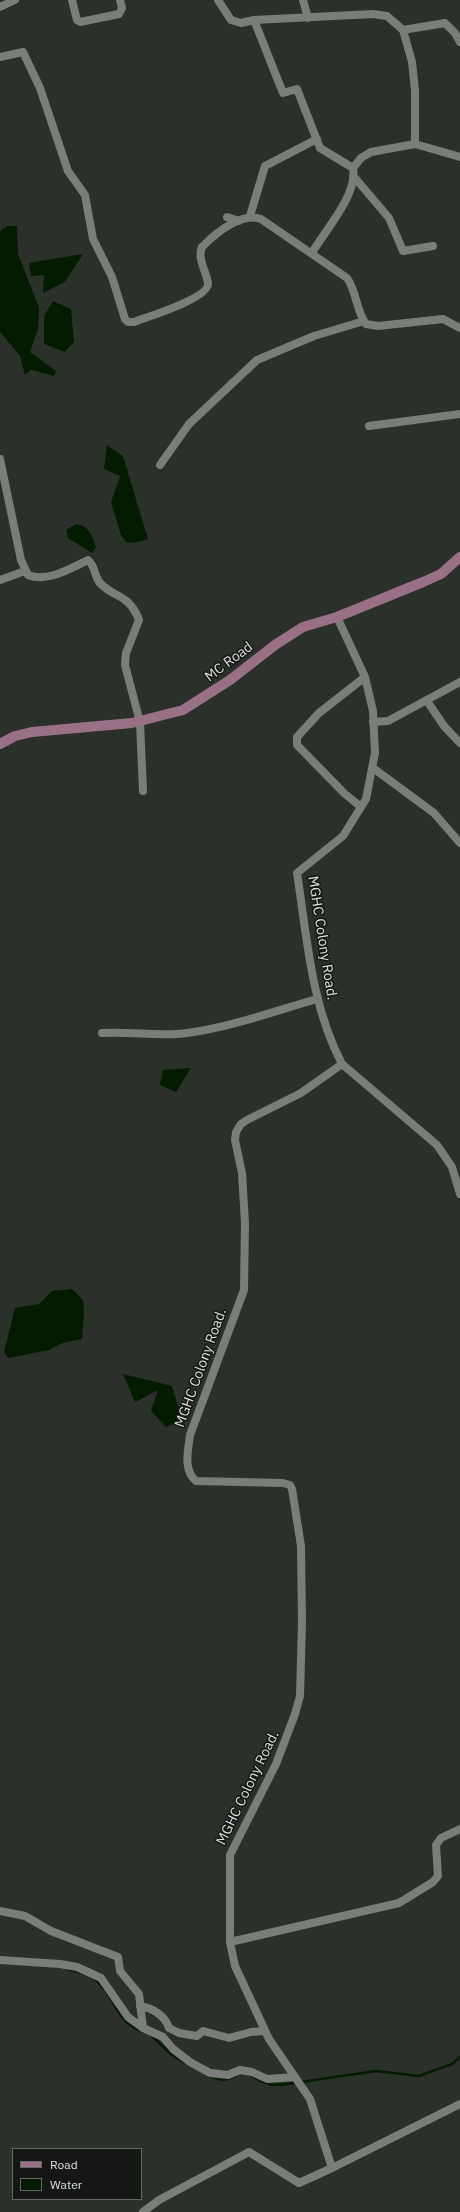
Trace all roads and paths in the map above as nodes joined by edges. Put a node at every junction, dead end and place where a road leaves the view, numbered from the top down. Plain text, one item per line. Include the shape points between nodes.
1 (15, 0) edge
2 (72, 0) edge
3 (120, 0) edge
4 (218, 0) edge
5 (303, 0) edge
6 (0, 7) edge
7 (308, 18) junction
8 (254, 20) junction
9 (403, 30) junction
10 (460, 42) edge
11 (0, 56) edge
12 (317, 139) junction
13 (415, 144) junction
14 (460, 157) edge
15 (353, 168) junction
16 (355, 178) junction
17 (250, 216) junction
18 (227, 217) dead end
19 (239, 220) junction
20 (432, 246) dead end
21 (312, 253) junction
22 (364, 321) junction
23 (460, 328) edge
24 (460, 414) edge
25 (369, 426) dead end
26 (0, 459) edge
27 (160, 465) dead end
28 (460, 557) edge
29 (25, 571) junction
30 (0, 580) edge
31 (337, 617) junction
32 (365, 677) junction
33 (460, 682) edge
34 (427, 701) junction
35 (140, 722) junction
36 (373, 722) junction
37 (460, 743) edge
38 (0, 744) edge
39 (373, 768) junction
40 (143, 791) dead end
41 (361, 807) junction
42 (460, 843) edge
43 (317, 999) junction
44 (102, 1033) dead end
45 (342, 1064) junction
46 (456, 1168) edge
47 (460, 1194) edge
48 (460, 1829) edge
49 (0, 1911) edge
50 (230, 1942) junction
51 (0, 1960) edge
52 (140, 2006) junction
53 (143, 2028) junction
54 (265, 2031) junction
55 (298, 2081) junction
56 (460, 2104) edge
57 (332, 2168) junction
58 (143, 2212) edge

1 - 6 street
2 - 3 street via 77,20 80,22 119,14 122,8
4 - 8 street via 231,20 241,23
5 - 7 street
7 - 8 street
7 - 9 street via 373,14 387,16
8 - 12 street via 282,93 297,89
9 - 10 street via 445,23
9 - 13 street via 412,62 415,90
11 - 19 street via 23,52 31,68 68,171 85,195 93,239 112,277 126,321 134,322 182,304 206,290 208,284 202,260 202,247
12 - 15 street via 320,148
12 - 17 street via 265,166
13 - 14 street
13 - 15 street via 370,152
15 - 16 street
16 - 20 street via 389,218 403,251
16 - 21 street
17 - 19 street
17 - 21 street via 261,219
18 - 19 street
21 - 22 street via 347,278 355,292
22 - 23 street via 366,324 378,326 443,319
22 - 27 street via 314,336 257,360 189,424
24 - 25 street
26 - 29 street via 20,560
28 - 31 main road, MC Road via 441,574
29 - 30 street
29 - 35 street via 33,577 45,577 88,560 94,565 98,580 103,586 126,599 135,610 139,620 126,653 125,665
31 - 32 street, MGHC Colony Road.
31 - 35 main road, MC Road via 303,627 184,710
32 - 36 street, MGHC Colony Road.
32 - 41 street via 319,713 297,737 297,744
33 - 34 street
34 - 36 street via 388,721
34 - 37 street via 444,726
35 - 38 main road, MC Road via 32,732
35 - 40 street
36 - 39 street, MGHC Colony Road.
39 - 41 street, MGHC Colony Road. via 366,799
39 - 42 street via 434,813
41 - 43 street, MGHC Colony Road. via 343,836 298,873
43 - 44 street via 187,1033
43 - 45 street, MGHC Colony Road. via 334,1049
45 - 46 street via 425,1133
45 - 50 street, MGHC Colony Road. via 301,1093 247,1120 236,1132 245,1223 244,1290 190,1436 188,1468 191,1477 196,1481 290,1485 301,1546 300,1696 296,1714 276,1764 230,1855
46 - 47 street
48 - 50 street via 441,1838 436,1846 438,1876 434,1882 399,1903
49 - 52 street via 25,1916 51,1931 118,1957 120,1971 139,1994
50 - 54 street, MGHC Colony Road. via 236,1966
51 - 53 street via 77,1967 101,1978 128,2017
52 - 53 street
52 - 54 street via 151,2008 167,2021 169,2028 178,2033 197,2036 203,2031 229,2038
53 - 55 street via 163,2037 173,2049 210,2073 228,2075 240,2070 267,2079
54 - 55 street, MGHC Colony Road.
55 - 57 street, MGHC Colony Road. via 310,2099
56 - 57 street
57 - 58 street via 300,2183 249,2152 159,2200

